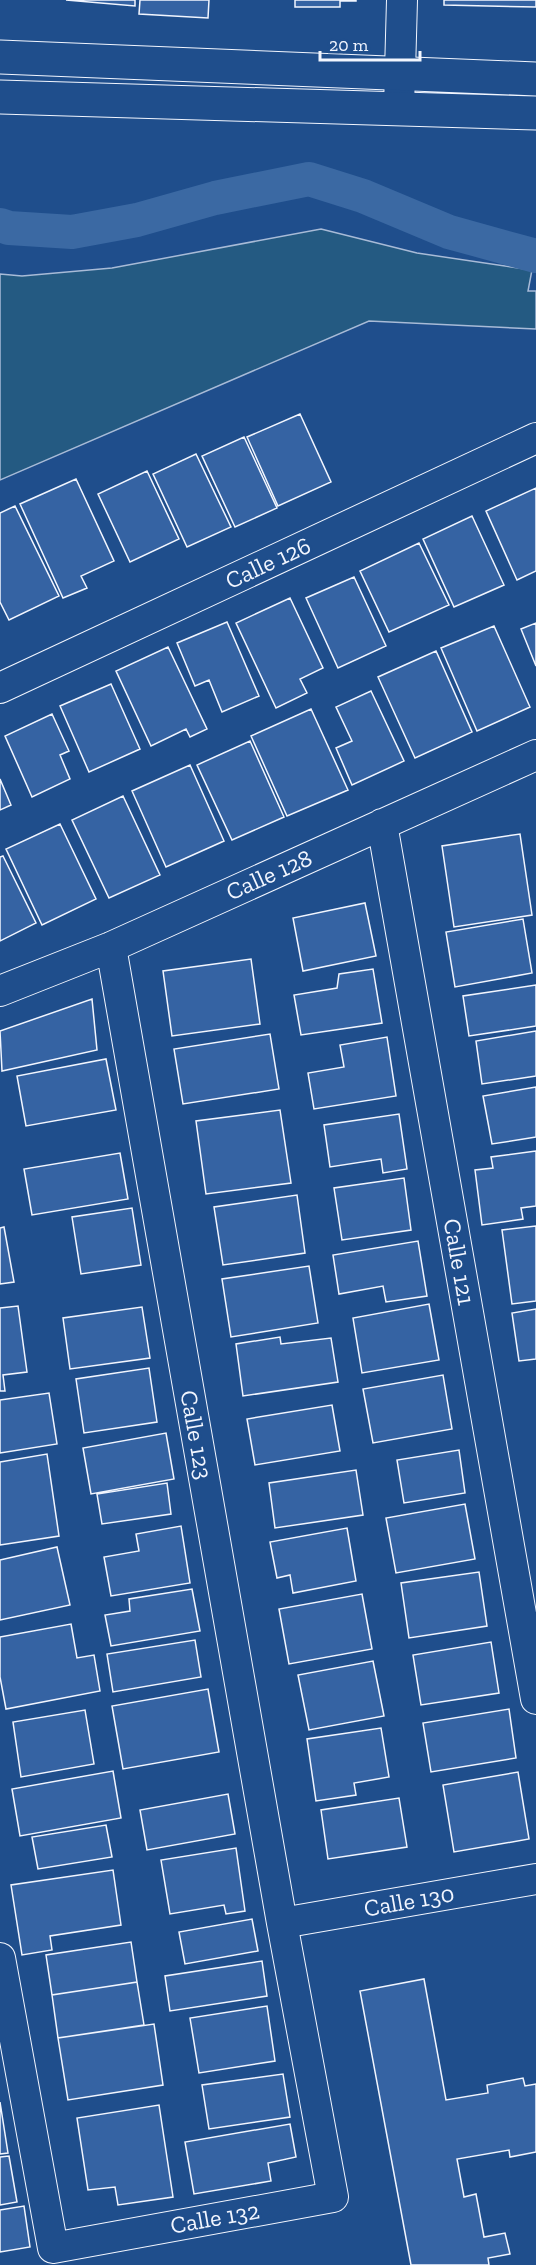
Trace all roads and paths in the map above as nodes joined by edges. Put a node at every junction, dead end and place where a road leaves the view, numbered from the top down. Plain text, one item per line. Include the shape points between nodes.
1 (402, 0) edge
2 (0, 57) edge
3 (400, 74) junction
4 (536, 79) edge
5 (0, 97) edge
6 (399, 108) junction
7 (536, 113) edge
8 (536, 438) edge
9 (0, 688) edge
10 (536, 755) edge
11 (382, 824) junction
12 (111, 947) junction
13 (0, 991) edge
14 (536, 1699) edge
15 (536, 1879) edge
16 (282, 1923) junction
17 (0, 1958) edge

1 - 3 street
2 - 3 street
3 - 4 street
3 - 6 street
5 - 6 street
6 - 7 street
8 - 9 street, Calle 126
10 - 11 street, Calle 128
11 - 12 street, Calle 128
11 - 14 street, Calle 121
12 - 13 street, Calle 128
12 - 16 street, Calle 123
15 - 16 street, Calle 130
16 - 17 street, Calle 132 via 333,2197 53,2248

